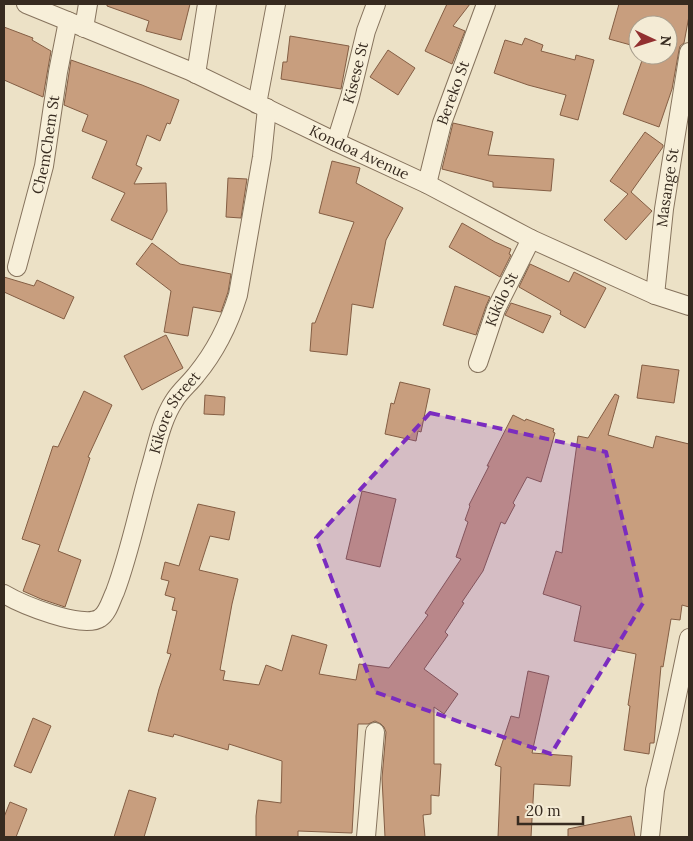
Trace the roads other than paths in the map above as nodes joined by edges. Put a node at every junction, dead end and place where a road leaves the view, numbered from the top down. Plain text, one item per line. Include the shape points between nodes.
1 (26, 4) edge
2 (88, 4) edge
3 (207, 4) edge
4 (276, 4) edge
5 (376, 4) edge
6 (486, 4) edge
7 (68, 21) junction
8 (84, 28) junction
9 (689, 52) edge
10 (196, 74) junction
11 (262, 106) junction
12 (336, 142) junction
13 (427, 184) junction
14 (531, 239) junction
15 (17, 267) dead end
16 (655, 294) junction
17 (689, 306) edge
18 (478, 363) dead end
19 (4, 594) edge
20 (689, 638) edge
21 (375, 732) dead end
22 (366, 837) edge
23 (650, 837) edge

1 - 7 street, Kondoa Avenue
2 - 8 street
3 - 10 street
4 - 11 street, Kikore Street
5 - 12 street, Kisese St
6 - 13 street, Bereko St via 442,123
7 - 8 street, Kondoa Avenue
7 - 15 street, ChemChem St via 44,166
8 - 10 street, Kondoa Avenue
9 - 16 street, Masange St via 664,209
10 - 11 street, Kondoa Avenue
11 - 12 street, Kondoa Avenue
11 - 19 street, Kikore Street via 262,157 233,312 213,351 166,416 127,558 107,610 101,618 84,622
12 - 13 street, Kondoa Avenue
13 - 14 street, Kondoa Avenue
14 - 16 street, Kondoa Avenue
14 - 18 street, Kikilo St via 496,309
16 - 17 street, Kondoa Avenue
20 - 23 street via 655,790
21 - 22 street

